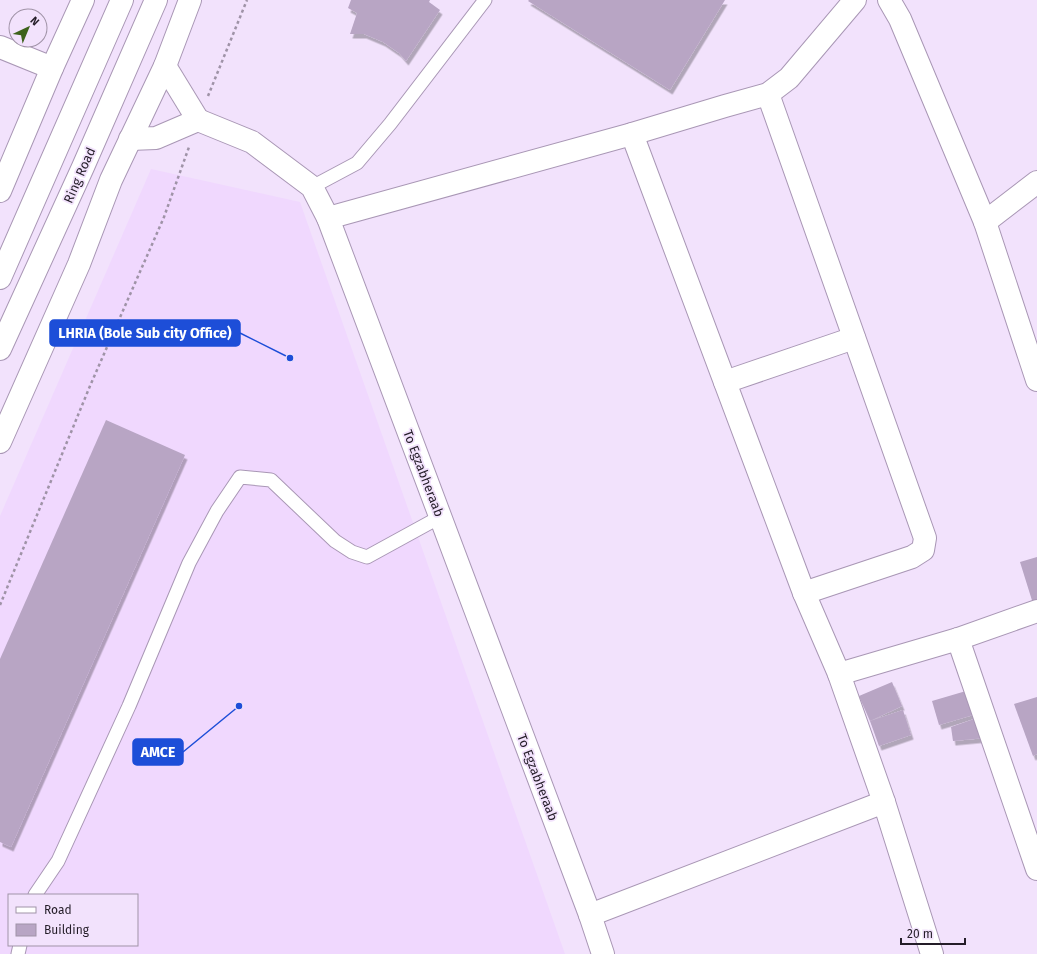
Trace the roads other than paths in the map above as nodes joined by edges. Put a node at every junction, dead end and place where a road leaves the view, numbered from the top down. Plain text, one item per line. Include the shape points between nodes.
1 (83, 0) edge
2 (122, 0) edge
3 (156, 0) edge
4 (190, 0) edge
5 (485, 0) edge
6 (856, 0) edge
7 (889, 0) edge
8 (0, 47) edge
9 (165, 66) junction
10 (52, 68) junction
11 (768, 94) junction
12 (198, 120) junction
13 (632, 134) junction
14 (130, 139) junction
15 (1037, 182) edge
16 (312, 187) junction
17 (0, 190) edge
18 (328, 218) junction
19 (985, 222) junction
20 (0, 278) edge
21 (854, 338) junction
22 (0, 349) edge
23 (1037, 380) edge
24 (725, 382) junction
25 (0, 442) edge
26 (440, 517) junction
27 (804, 593) junction
28 (1037, 611) edge
29 (958, 639) junction
30 (839, 674) junction
31 (884, 802) junction
32 (1037, 869) edge
33 (36, 894) edge
34 (590, 915) junction
35 (603, 954) edge
36 (932, 954) edge

1 - 10 main road
2 - 20 main road
3 - 22 main road, Ring Road
4 - 9 main road
5 - 16 lane via 357,163
6 - 11 main road via 790,78
7 - 19 main road via 900,19
8 - 10 main road
9 - 12 main road
9 - 14 main road
10 - 17 main road
11 - 13 main road
11 - 21 main road
12 - 14 main road via 156,138
12 - 16 main road, To Egzabheraab via 252,142
13 - 18 main road
13 - 24 main road
14 - 25 main road via 79,264
15 - 19 main road
16 - 18 main road, To Egzabheraab
18 - 26 main road, To Egzabheraab
19 - 23 main road
21 - 24 main road
21 - 27 main road via 925,538 923,550 912,557
24 - 27 main road
26 - 33 lane via 367,557 352,552 335,541 271,480 240,477 217,511 189,563 129,706 58,861
26 - 34 main road, To Egzabheraab
27 - 30 main road
28 - 29 main road
29 - 30 main road
29 - 32 main road
30 - 31 main road
31 - 34 main road
31 - 36 main road
34 - 35 main road, To Egzabheraab

